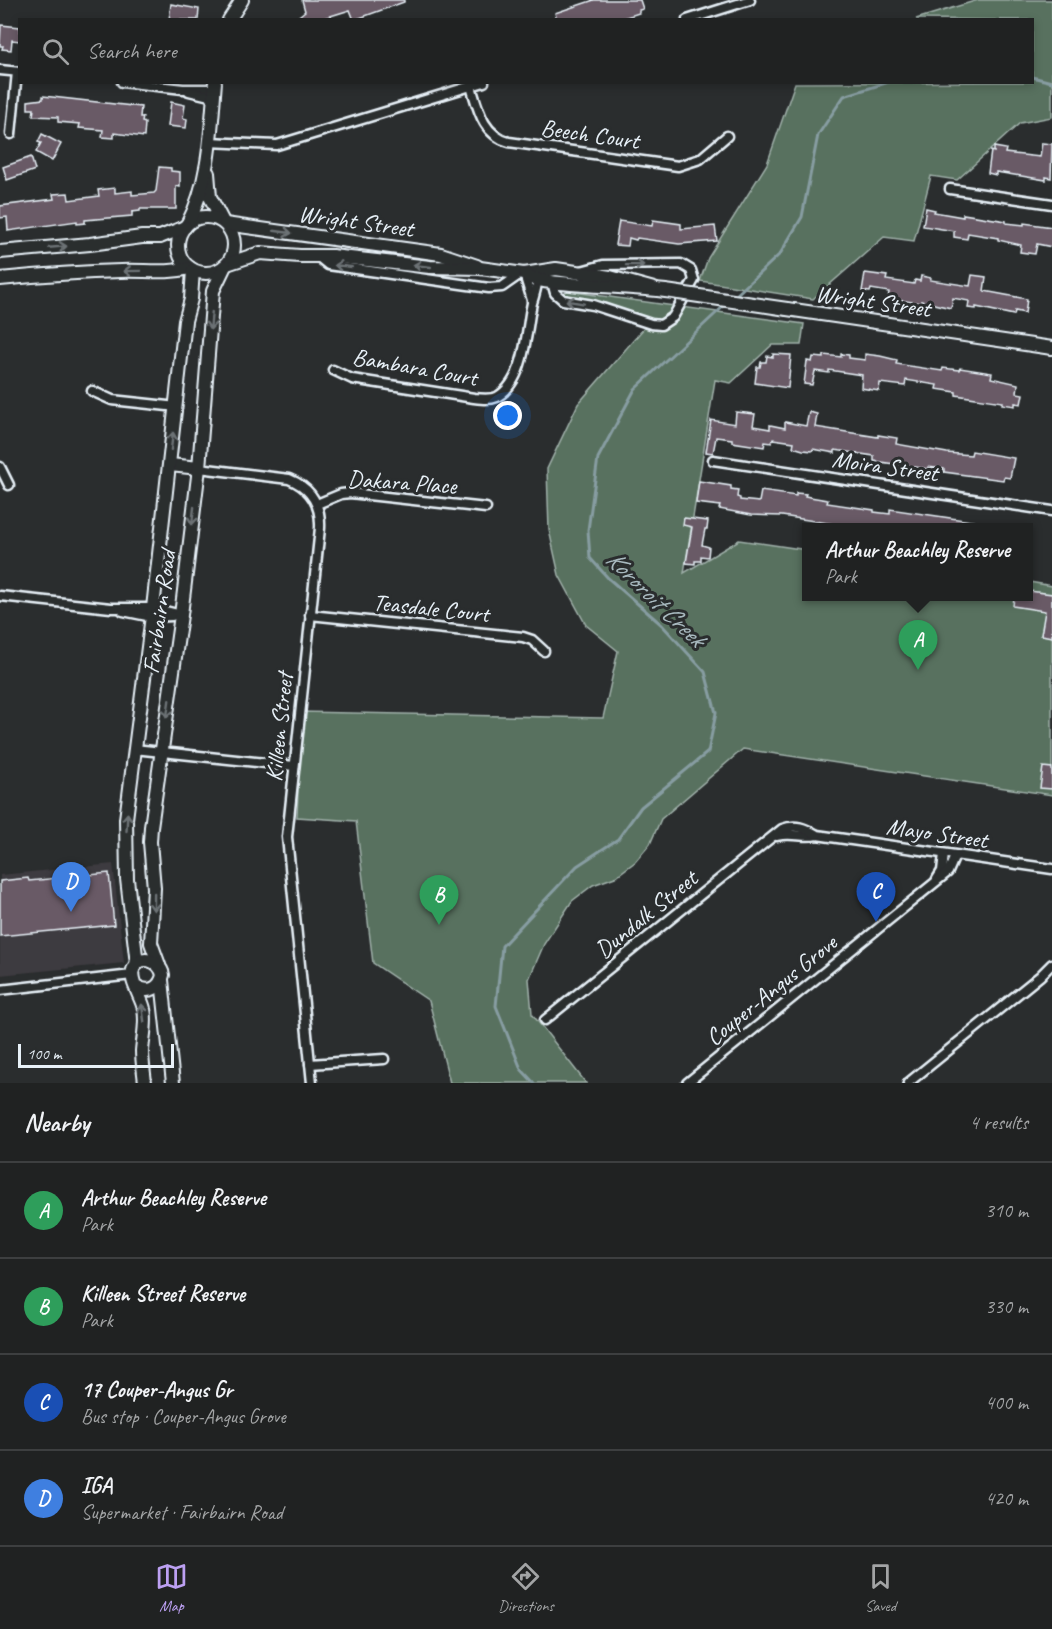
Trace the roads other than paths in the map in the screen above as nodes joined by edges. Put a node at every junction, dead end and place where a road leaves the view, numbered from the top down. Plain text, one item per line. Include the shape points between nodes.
1 (248, 0) edge
2 (750, 0) edge
3 (236, 8) edge
4 (693, 18) edge
5 (0, 70) edge
6 (18, 72) edge
7 (139, 84) edge
8 (477, 84) edge
9 (471, 86) junction
10 (214, 89) edge
11 (11, 134) dead end
12 (727, 136) dead end
13 (209, 144) junction
14 (950, 189) dead end
15 (1052, 204) edge
16 (224, 223) junction
17 (186, 225) junction
18 (0, 252) edge
19 (317, 256) junction
20 (226, 265) junction
21 (480, 268) junction
22 (191, 269) junction
23 (578, 272) junction
24 (523, 273) junction
25 (539, 276) junction
26 (0, 279) edge
27 (555, 282) junction
28 (654, 289) junction
29 (532, 304) junction
30 (1052, 348) edge
31 (333, 370) dead end
32 (92, 391) dead end
33 (177, 407) junction
34 (713, 460) dead end
35 (170, 465) junction
36 (0, 467) edge
37 (199, 468) junction
38 (9, 485) dead end
39 (317, 504) junction
40 (486, 508) dead end
41 (1052, 511) edge
42 (0, 596) edge
43 (153, 613) junction
44 (181, 615) junction
45 (310, 615) junction
46 (544, 651) dead end
47 (134, 749) junction
48 (161, 753) junction
49 (294, 766) junction
50 (771, 838) joint
51 (944, 854) junction
52 (955, 856) junction
53 (1052, 869) edge
54 (935, 883) junction
55 (1052, 964) edge
56 (159, 965) junction
57 (1052, 969) edge
58 (135, 975) junction
59 (1040, 976) junction
60 (162, 980) junction
61 (0, 990) edge
62 (545, 1020) dead end
63 (384, 1059) dead end
64 (310, 1064) junction
65 (145, 1083) edge
66 (173, 1083) edge
67 (312, 1083) edge
68 (687, 1083) edge
69 (908, 1083) edge

1 - 3 street
2 - 4 street
5 - 6 street
6 - 11 street
7 - 10 street
8 - 9 street
9 - 12 street, Beech Court via 485,125 496,137 509,142 678,166 700,159
9 - 13 street via 277,146
10 - 13 street
13 - 16 street via 210,196
13 - 17 street via 198,204
14 - 15 street
16 - 17 street via 205,217
16 - 20 street via 234,242
16 -> 21 street, Wright Street via 441,254
18 -> 17 street via 160,237
17 - 22 street via 178,248
19 - 20 street, Wright Street via 260,253
21 -> 19 street, Wright Street
24 -> 19 street, Wright Street via 504,286 492,288 328,265
20 - 22 street via 212,273
20 -> 37 street, Fairbairn Road via 213,291
21 - 24 street, Wright Street
22 -> 26 street
22 - 33 street, Fairbairn Road via 191,299 185,321
23 - 25 street, Wright Street via 556,269
23 - 27 street
23 -> 27 street, Wright Street via 603,265 681,264 690,269 694,280 673,317 661,325 563,300 555,293
23 - 28 street, Wright Street
24 - 25 street, Wright Street
24 - 29 street, Bambara Court
25 - 27 street, Wright Street
25 - 29 street, Bambara Court
27 - 28 street, Wright Street
28 - 30 street, Wright Street, bridge
29 - 31 street, Bambara Court via 524,355 510,384 494,398 352,379
32 - 33 street via 112,400
35 -> 33 street, Fairbairn Road
34 - 41 street, Moira Street
35 - 37 street
35 - 43 street, Fairbairn Road
36 - 38 street
37 - 39 street via 289,479 306,489
37 -> 44 street, Fairbairn Road
39 - 40 street, Dakara Place via 350,493
39 - 45 street, Killeen Street via 320,528
42 - 43 street
43 - 44 street
43 - 47 street, Fairbairn Road
44 -> 48 street, Fairbairn Road
45 - 46 street, Teasdale Court via 523,637
45 - 49 street, Killeen Street
47 - 48 street
58 -> 47 street, Fairbairn Road via 126,855
48 - 49 street
48 -> 56 street, Fairbairn Road via 150,842 154,888 151,943
49 - 64 street, Killeen Street via 287,837
50 - 51 street, Mayo Street via 784,834 817,835
50 - 62 street, Dundalk Street
51 - 52 street, Mayo Street
51 - 54 street via 942,871
52 - 53 street, Mayo Street
52 - 54 street, Couper-Angus Grove via 948,872
54 - 68 street, Couper-Angus Grove
55 - 59 street
56 - 58 street via 146,960
56 - 60 street
57 - 59 street
58 - 60 street via 146,990 155,988
58 - 61 street
65 -> 58 street, Fairbairn Road via 144,1009
59 - 69 street
60 - 66 street
63 - 64 street
64 - 67 street, Killeen Street

